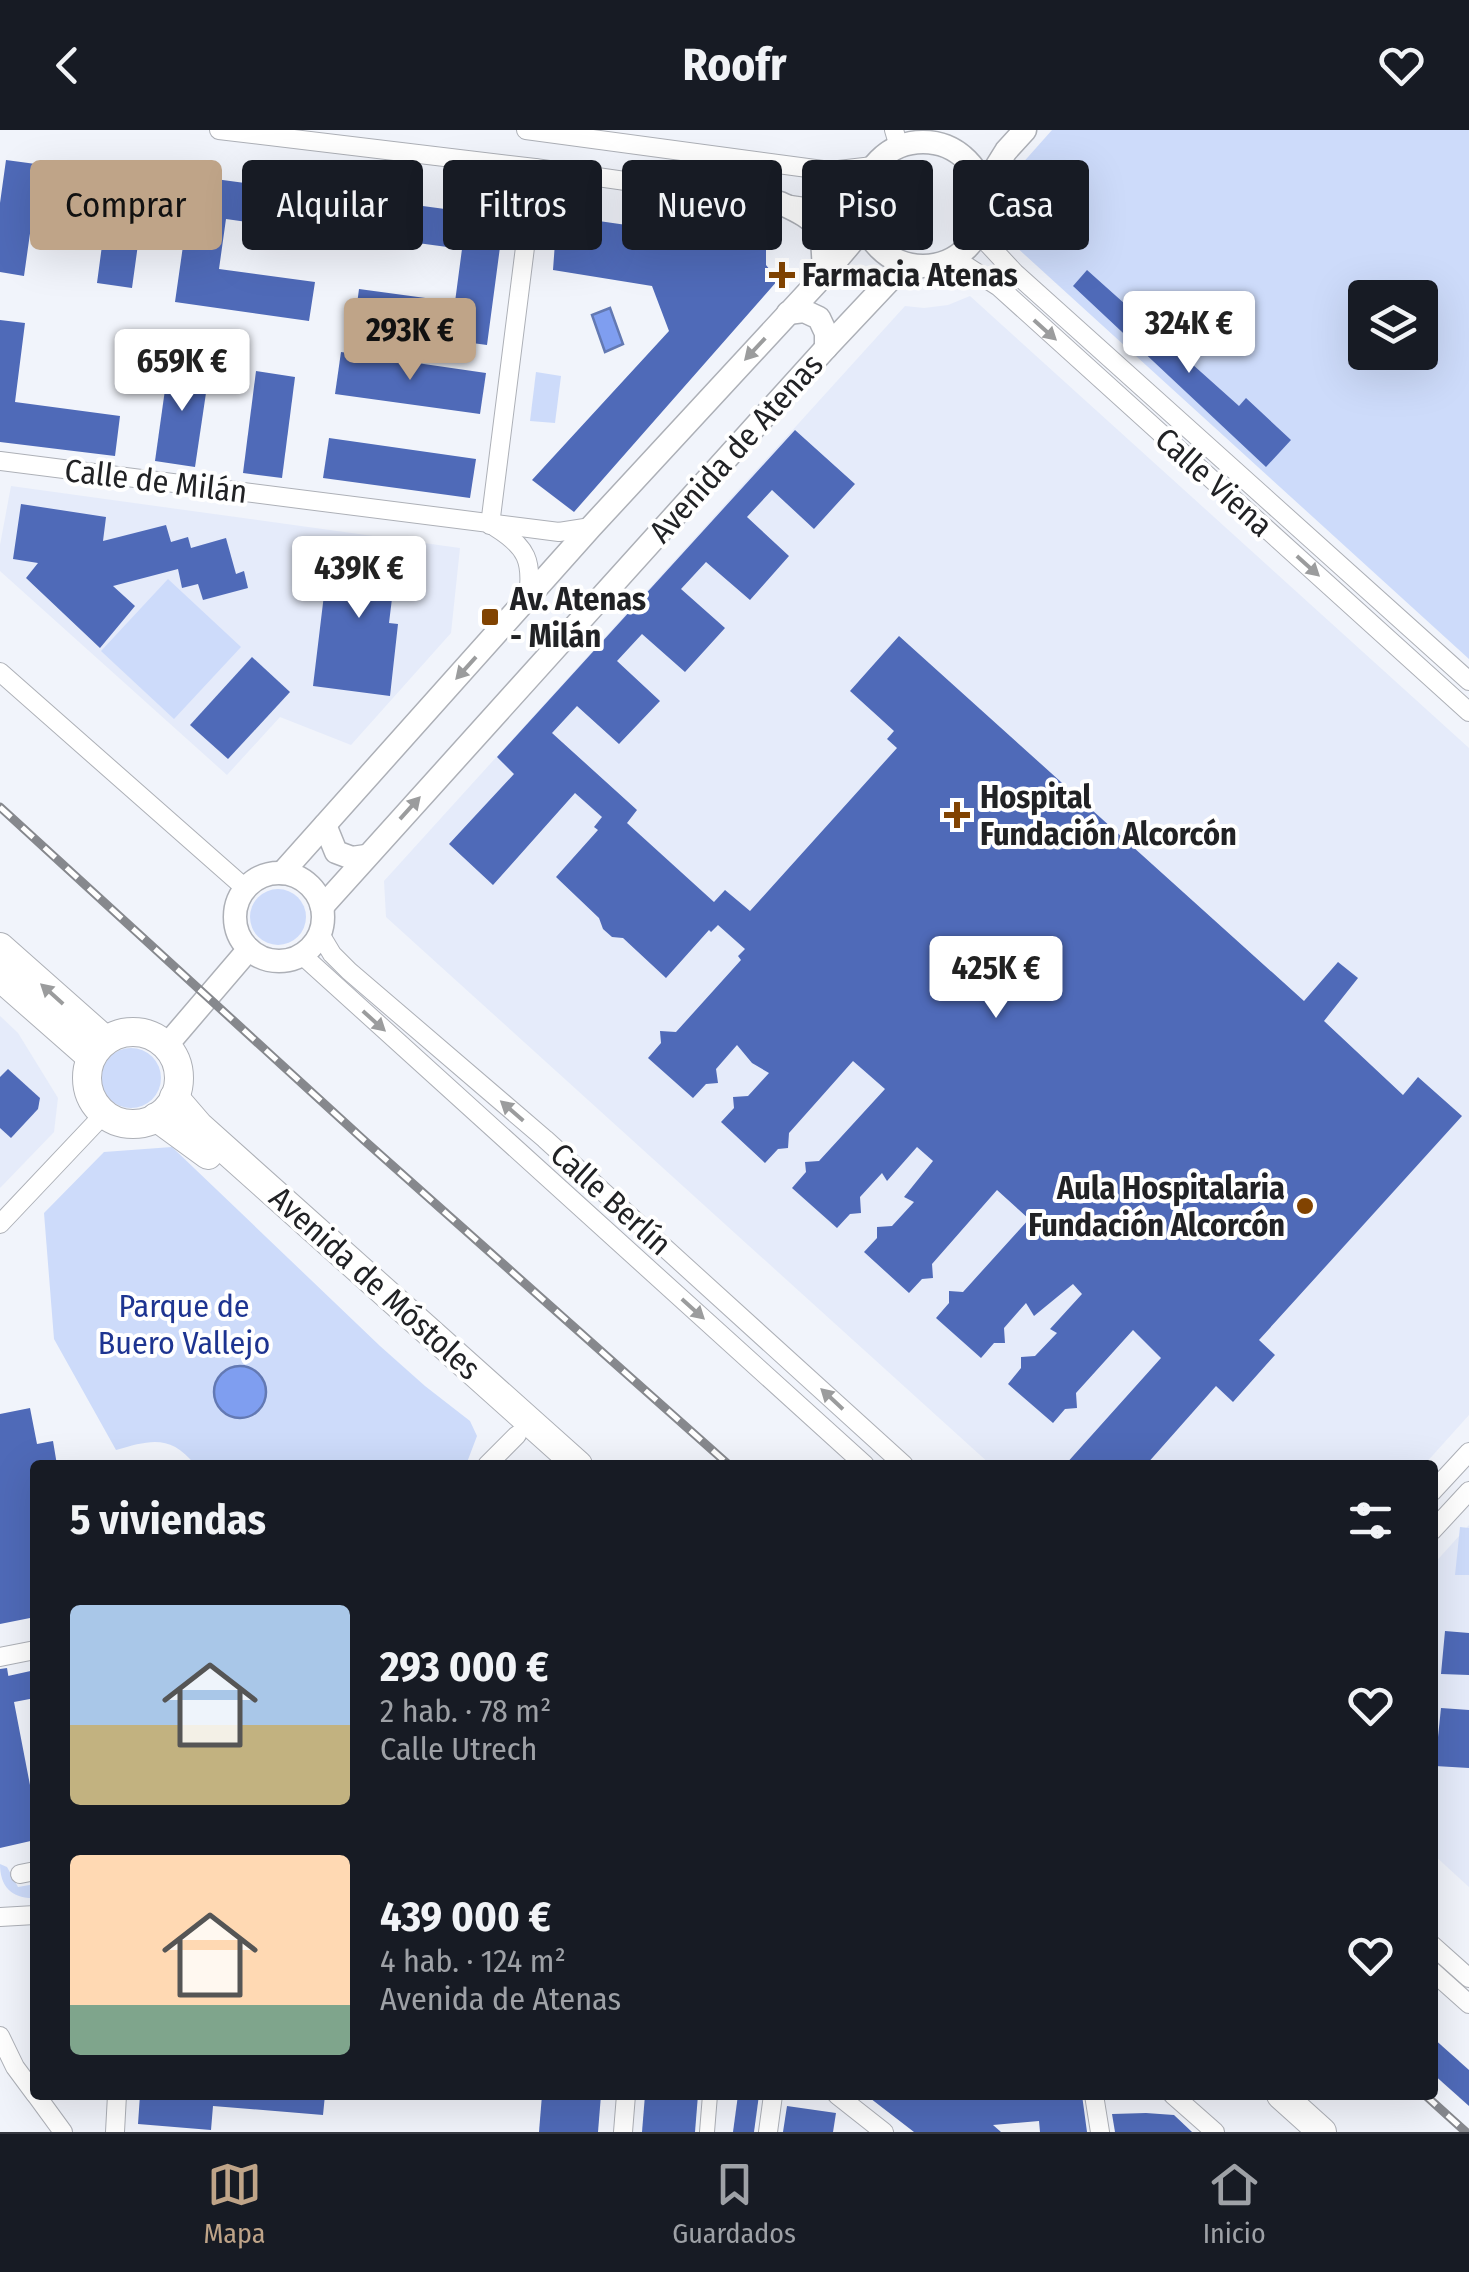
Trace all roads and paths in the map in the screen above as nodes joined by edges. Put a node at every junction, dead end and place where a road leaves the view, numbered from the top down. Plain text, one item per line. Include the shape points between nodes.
1 (219, 130) edge
2 (947, 130) edge
3 (1025, 130) edge
4 (536, 131) edge
5 (896, 138) edge
6 (925, 142) junction
7 (468, 160) edge
8 (879, 160) edge
9 (966, 160) edge
10 (1000, 160) edge
11 (802, 167) edge
12 (782, 204) edge
13 (525, 250) edge
14 (845, 250) edge
15 (881, 250) edge
16 (963, 250) edge
17 (993, 250) edge
18 (954, 258) junction
19 (918, 267) junction
20 (824, 275) junction
21 (788, 313) junction
22 (826, 348) junction
23 (0, 461) edge
24 (490, 525) junction
25 (591, 527) junction
26 (528, 598) junction
27 (0, 672) edge
28 (1469, 681) edge
29 (1469, 712) edge
30 (325, 825) junction
31 (366, 856) junction
32 (282, 873) junction
33 (245, 888) junction
34 (322, 907) junction
35 (320, 934) junction
36 (0, 947) edge
37 (249, 949) junction
38 (302, 955) junction
39 (0, 977) edge
40 (166, 1046) junction
41 (98, 1049) junction
42 (166, 1107) junction
43 (104, 1114) junction
44 (0, 1224) edge
45 (517, 1436) junction
46 (1469, 1452) edge
47 (491, 1460) edge
48 (544, 1460) edge
49 (572, 1460) edge
50 (859, 1460) edge
51 (898, 1460) edge
52 (1438, 1486) edge
53 (1469, 1491) edge
54 (1438, 1524) edge
55 (30, 1651) edge
56 (0, 1657) edge
57 (30, 1915) edge
58 (0, 1916) edge
59 (1438, 1950) edge
60 (1438, 1976) edge
61 (1469, 1978) edge
62 (1469, 2004) edge
63 (0, 2036) edge
64 (30, 2086) edge
65 (40, 2100) edge
66 (116, 2100) edge
67 (626, 2100) edge
68 (710, 2100) edge
69 (772, 2100) edge
70 (841, 2100) edge
71 (1095, 2100) edge
72 (1179, 2100) edge
73 (1287, 2100) edge
74 (860, 2123) edge
75 (63, 2132) edge
76 (114, 2132) edge
77 (623, 2132) edge
78 (707, 2132) edge
79 (768, 2132) edge
80 (884, 2132) edge
81 (1100, 2132) edge
82 (1215, 2132) edge
83 (1322, 2132) edge

1 - 7 street
2 - 6 street
3 - 10 street
4 - 11 street
5 - 6 street
5 - 8 street
6 - 9 street
12 - 20 street via 811,218 823,240
13 - 24 street
14 - 20 street, Avenida de Atenas
15 - 19 street
16 - 18 street
17 - 28 street, Calle Viena
18 - 19 street
18 -> 29 street, Calle Viena via 999,288
19 - 22 street, Avenida de Atenas via 890,280
20 - 21 street, Avenida de Atenas
21 - 22 street via 819,318
21 -> 25 street, Avenida de Atenas
31 -> 22 street, Avenida de Atenas
23 - 24 street, Calle de Milán
24 - 25 street, Calle de Milán via 559,532
24 - 26 street via 525,554
25 - 26 street, Avenida de Atenas
26 -> 30 street, Avenida de Atenas
27 - 33 street
30 - 31 street via 336,852
30 - 32 street, Avenida de Atenas
31 - 34 street, Avenida de Atenas
32 - 33 street
32 - 34 street via 308,884
33 - 37 street via 236,924
34 - 35 street
35 - 38 street
51 -> 35 street, Calle Berlín via 349,970
41 -> 36 main road
37 - 38 street via 274,961
37 - 40 street
38 -> 50 street, Calle Berlín
39 - 41 main road
40 - 41 main road via 130,1031
40 - 42 main road via 178,1070
41 - 43 main road via 88,1088
42 - 43 main road via 130,1124
42 - 45 main road, Avenida de Móstoles via 189,1138
42 - 49 main road, Avenida de Móstoles via 199,1126
43 - 44 street
45 - 47 street
45 - 48 main road, Avenida de Móstoles
46 - 52 street
53 - 54 street
55 - 56 street
57 - 58 street
59 - 61 street
60 - 62 street
63 - 64 street
65 - 75 street
66 - 76 street
67 - 77 street
68 - 78 street
69 - 79 street
70 - 74 street
71 - 81 street
72 - 82 street
73 - 83 main road
74 - 80 street

